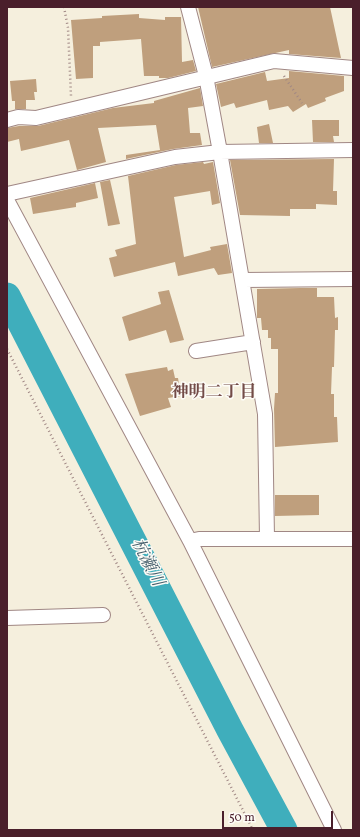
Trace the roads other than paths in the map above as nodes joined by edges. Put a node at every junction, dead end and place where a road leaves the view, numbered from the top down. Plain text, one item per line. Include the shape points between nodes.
1 (188, 7) edge
2 (353, 68) edge
3 (206, 76) junction
4 (7, 120) edge
5 (353, 150) edge
6 (220, 152) junction
7 (7, 194) edge
8 (7, 200) edge
9 (353, 279) edge
10 (243, 280) junction
11 (253, 342) junction
12 (196, 351) dead end
13 (268, 538) junction
14 (353, 539) edge
15 (190, 541) junction
16 (104, 614) dead end
17 (7, 618) edge
18 (334, 830) edge

1 - 3 street
2 - 3 street via 274,61
3 - 4 street via 36,118 18,117
3 - 6 street
5 - 6 street
6 - 7 street via 175,157
6 - 10 street
8 - 15 street
9 - 10 street
10 - 11 street
11 - 12 street
11 - 13 street via 265,414
13 - 14 street
13 - 15 street
15 - 18 street
16 - 17 street

